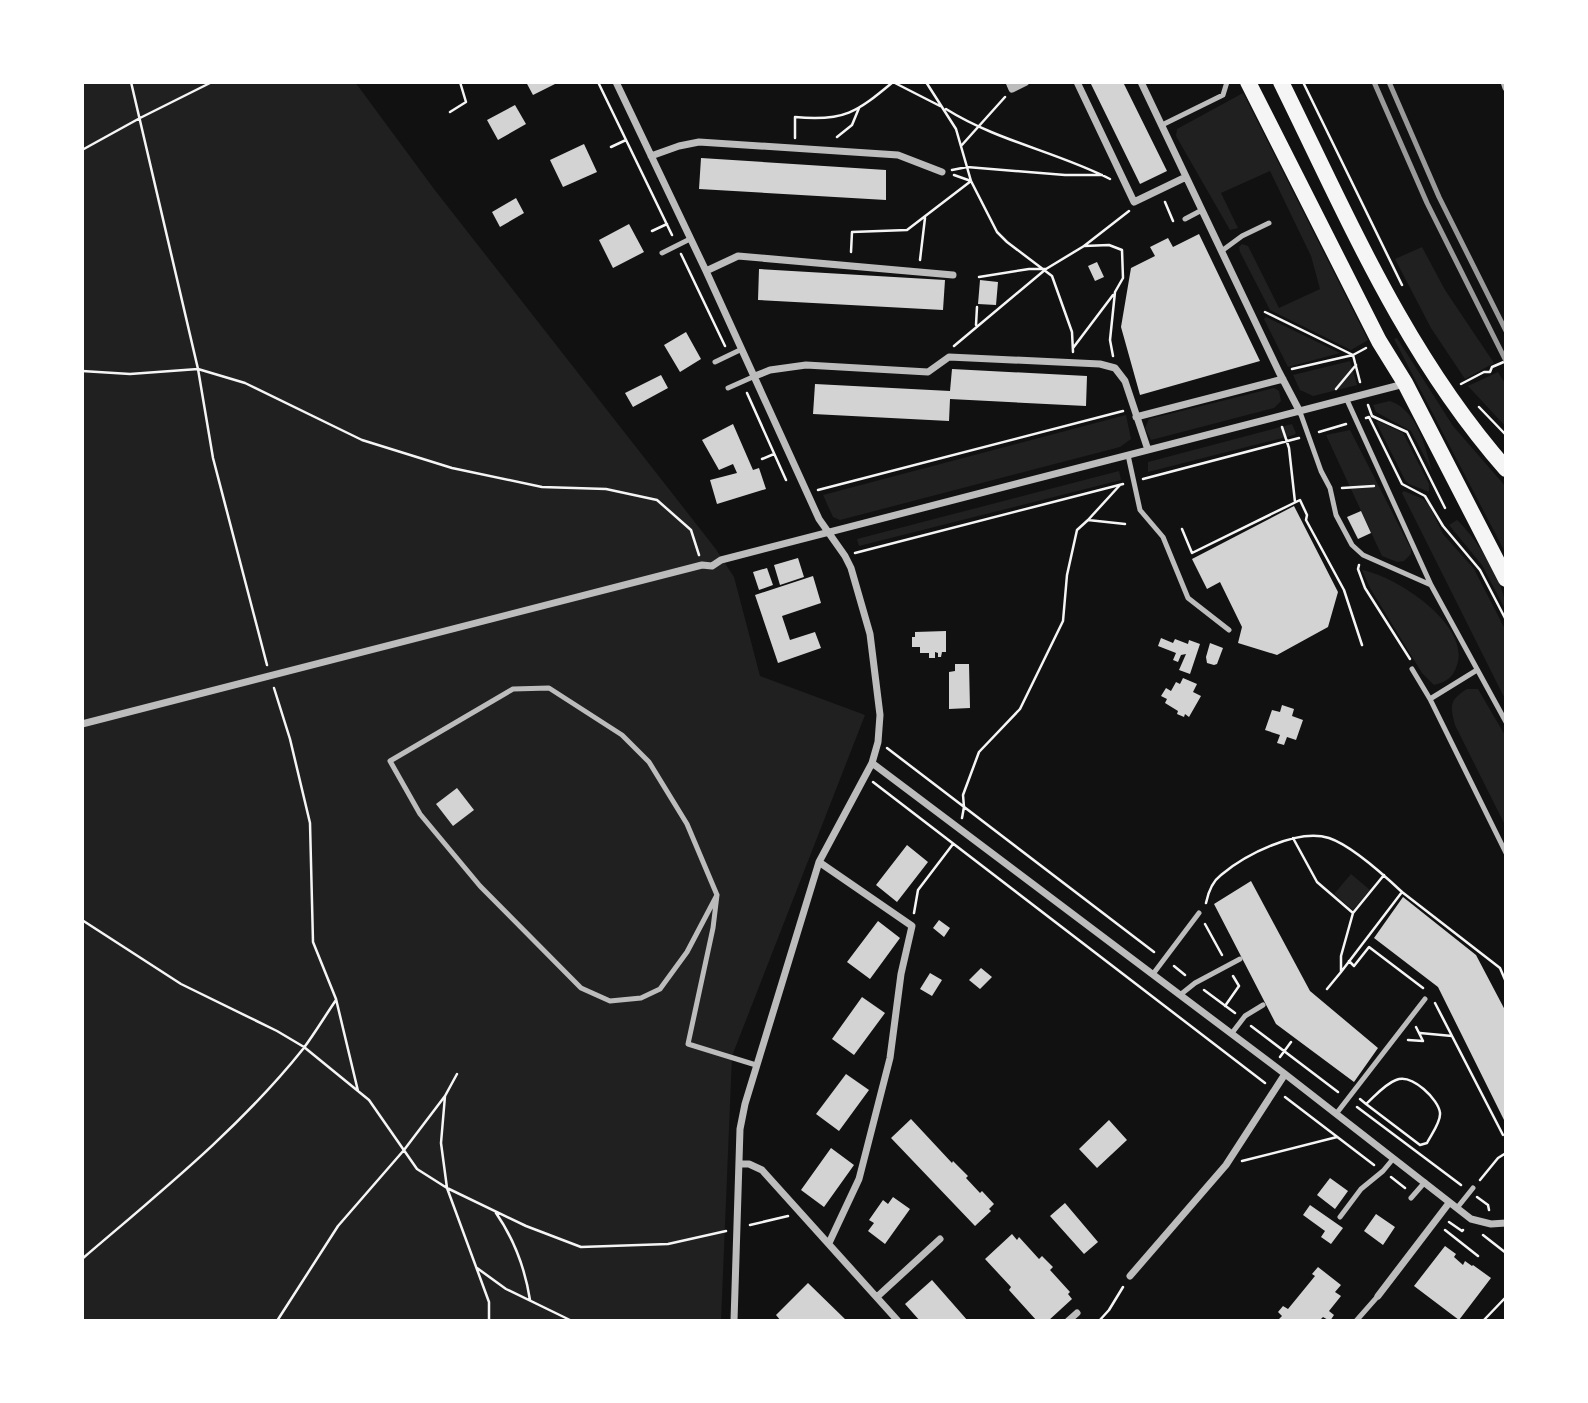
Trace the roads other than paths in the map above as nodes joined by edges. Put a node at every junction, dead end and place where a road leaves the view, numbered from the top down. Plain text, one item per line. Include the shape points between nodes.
1 (616, 82) edge
2 (1026, 82) edge
3 (1077, 82) edge
4 (1141, 82) edge
5 (1227, 82) edge
6 (1248, 82) edge
7 (1281, 82) edge
8 (1504, 82) edge
9 (1011, 86) edge
10 (1506, 88) edge
11 (1162, 125) junction
12 (651, 156) junction
13 (942, 172) road end
14 (1186, 177) junction
15 (1202, 210) junction
16 (1185, 219) dead end
17 (1269, 223) dead end
18 (690, 239) junction
19 (1223, 250) junction
20 (662, 253) dead end
21 (706, 271) junction
22 (953, 275) dead end
23 (742, 349) junction
24 (715, 362) dead end
25 (755, 376) junction
26 (1281, 376) junction
27 (1405, 383) junction
28 (727, 388) dead end
29 (1347, 400) junction
30 (1300, 412) junction
31 (1135, 413) junction
32 (1148, 450) junction
33 (1128, 455) junction
34 (1506, 469) edge
35 (829, 532) junction
36 (1506, 579) edge
37 (1431, 585) junction
38 (1229, 630) dead end
39 (1412, 669) road end
40 (1476, 670) junction
41 (1430, 699) junction
42 (1506, 722) edge
43 (82, 724) edge
44 (872, 763) junction
45 (1506, 853) edge
46 (819, 863) junction
47 (717, 895) junction
48 (1199, 913) road end
49 (1240, 960) dead end
50 (1153, 974) junction
51 (1180, 995) junction
52 (1425, 999) dead end
53 (1263, 1005) dead end
54 (1231, 1033) junction
55 (756, 1065) junction
56 (1285, 1074) junction
57 (1336, 1114) junction
58 (1393, 1158) junction
59 (740, 1164) junction
60 (1425, 1182) junction
61 (1473, 1188) road end
62 (1413, 1196) road end
63 (1450, 1203) junction
64 (1457, 1208) junction
65 (1339, 1217) dead end
66 (1506, 1223) edge
67 (940, 1239) dead end
68 (829, 1242) junction
69 (1130, 1276) road end
70 (878, 1296) junction
71 (1378, 1296) joint
72 (1077, 1313) dead end
73 (734, 1321) edge
74 (898, 1321) edge
75 (1068, 1321) edge
76 (1356, 1321) edge

1 - 12 street
2 - 9 street
3 - 14 street via 1134,202
4 - 11 street
5 - 11 lane via 1223,95
6 - 27 main road via 1379,341
7 - 34 main road via 1391,304 1453,405
8 - 10 street
11 - 14 street
12 - 13 street via 699,142 898,155
12 - 18 street
14 - 15 street
15 - 16 lane
15 - 19 street
17 - 19 lane
18 - 20 lane
18 - 21 street
19 - 26 street
21 - 22 street via 738,256
21 - 23 street
23 - 24 lane
23 - 25 street
25 - 28 lane
25 - 31 street via 806,365 928,372 949,357 1100,364 1115,368 1125,381
25 - 35 street
26 - 30 street
26 - 31 street
27 - 29 street
27 - 36 main road
29 - 30 street
29 - 37 lane
30 - 32 street
30 - 37 lane via 1336,515 1352,545 1363,555
31 - 32 street
32 - 33 street
33 - 35 street
33 - 38 lane via 1140,510 1163,537 1188,598
35 - 43 street via 712,566
35 - 44 street via 845,556 870,634 880,715
37 - 40 lane
39 - 41 lane
40 - 41 lane
40 - 42 lane
41 - 45 lane
44 - 46 street
44 - 50 street
46 - 55 street
46 - 68 street via 912,926 890,1058 859,1178
47 - 47 lane via 687,952 660,989 641,998 610,1001 580,988 480,886 420,814 390,761 513,689 549,688 622,735 649,762 687,824
47 - 55 lane via 688,1044
48 - 50 lane
49 - 51 lane
50 - 51 street
51 - 54 street
52 - 57 lane
53 - 54 lane via 1245,1016
54 - 56 street
55 - 59 street via 740,1129
56 - 57 street
56 - 69 street via 1226,1165
57 - 58 street
58 - 60 street
58 - 65 lane
59 - 68 street via 762,1170
59 - 73 street
60 - 62 lane
60 - 63 street
61 - 64 lane
63 - 64 street
63 - 71 street
64 - 66 street via 1471,1219
67 - 70 street
68 - 70 street
70 - 74 street
71 - 76 lane
72 - 75 street

